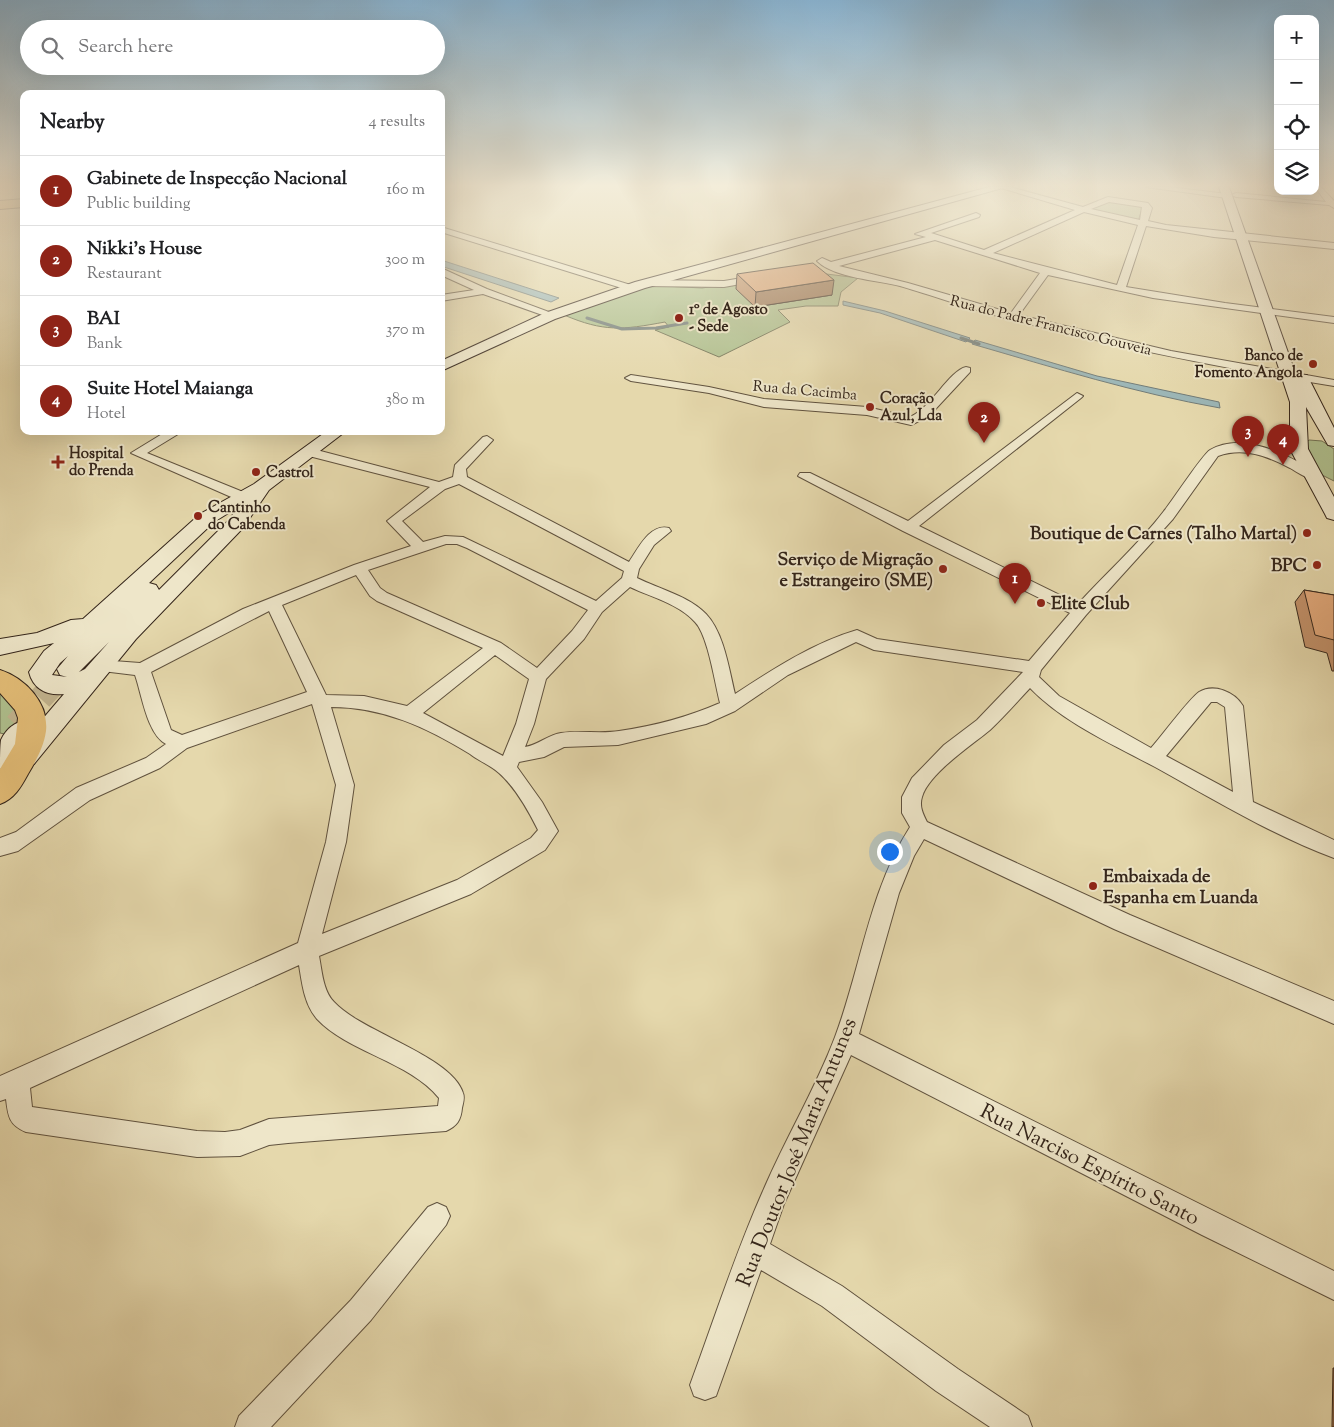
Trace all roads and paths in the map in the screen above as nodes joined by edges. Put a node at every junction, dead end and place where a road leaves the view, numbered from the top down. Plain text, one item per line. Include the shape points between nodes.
1 (520, 254) edge
2 (755, 254) edge
3 (856, 254) edge
4 (867, 254) edge
5 (987, 254) edge
6 (1132, 254) edge
7 (1252, 254) edge
8 (820, 265) junction
9 (694, 270) junction
10 (1046, 271) junction
11 (445, 273) edge
12 (770, 276) edge
13 (645, 283) junction
14 (710, 284) junction
15 (631, 288) junction
16 (1120, 288) junction
17 (484, 291) junction
18 (445, 297) edge
19 (1273, 312) junction
20 (552, 315) junction
21 (1013, 317) junction
22 (1334, 320) edge
23 (445, 365) edge
24 (966, 370) dead end
25 (1296, 377) junction
26 (631, 378) dead end
27 (1334, 383) edge
28 (1077, 396) dead end
29 (170, 435) edge
30 (332, 435) edge
31 (487, 440) dead end
32 (1297, 441) junction
33 (1334, 442) edge
34 (309, 452) junction
35 (805, 476) dead end
36 (1314, 476) junction
37 (460, 479) junction
38 (264, 484) junction
39 (1334, 485) edge
40 (440, 486) junction
41 (243, 497) junction
42 (1334, 514) edge
43 (908, 528) junction
44 (664, 531) dead end
45 (422, 549) junction
46 (359, 568) junction
47 (630, 575) junction
48 (273, 603) junction
49 (597, 608) junction
50 (109, 609) junction
51 (1080, 610) junction
52 (0, 647) edge
53 (495, 647) junction
54 (142, 669) junction
55 (84, 671) junction
56 (1032, 673) junction
57 (538, 677) junction
58 (0, 680) edge
59 (319, 698) junction
60 (730, 706) junction
61 (409, 714) junction
62 (181, 743) junction
63 (12, 744) edge
64 (1154, 757) junction
65 (510, 762) junction
66 (0, 792) edge
67 (1244, 807) junction
68 (920, 828) junction
69 (0, 846) edge
70 (1334, 849) edge
71 (307, 950) junction
72 (1334, 1013) edge
73 (846, 1040) junction
74 (8, 1086) edge
75 (438, 1216) dead end
76 (753, 1250) junction
77 (1334, 1286) edge
78 (705, 1385) dead end
79 (250, 1427) edge
80 (1017, 1427) edge

1 - 15 street
2 - 9 main road
3 - 8 street
4 - 8 street
5 - 10 street
6 - 16 street
7 - 19 main road
8 - 21 street, Rua do Padre Francisco Gouveia via 884,278
9 - 13 main road
9 - 14 street via 697,278
10 - 16 street
10 - 21 street
11 - 17 street
12 - 14 street
13 - 14 street
13 - 15 main road
15 - 20 main road
16 - 19 street
17 - 18 street
17 - 20 street
19 - 22 street
19 - 25 main road
20 - 23 main road
21 - 25 street, Rua do Padre Francisco Gouveia via 1145,350
24 - 26 street, Rua da Cacimba via 926,414 911,421 867,411 764,403 709,390
25 - 27 street, Rua do Padre Francisco Gouveia
25 - 32 main road via 1300,427
25 - 33 main road
28 - 43 street
29 - 41 street via 137,453
30 - 34 main road
31 - 37 street via 460,468
32 - 33 main road via 1316,438
32 - 36 main road
34 - 38 main road
34 - 40 street
35 - 43 street
36 - 39 main road
36 - 42 main road
36 - 51 street via 1273,454 1235,448 1214,453 1168,516
37 - 40 street
37 - 47 street
38 - 41 main road
38 - 55 main road via 218,521
38 - 55 main road via 236,524 128,634
40 - 45 street via 394,521
41 - 50 main road via 207,518
43 - 51 street
44 - 47 street via 649,542
45 - 46 street
45 - 49 street via 445,540 458,540
46 - 48 street
46 - 53 street via 382,597
47 - 49 street
47 - 60 street via 702,619 711,633
48 - 54 street
48 - 59 street
49 - 57 street via 578,635
50 - 52 main road via 62,633
50 - 55 main road via 52,657 40,676 46,683 69,685
51 - 56 street
53 - 57 street
53 - 61 street
54 - 55 street
54 - 62 street via 161,729
55 - 63 main road
56 - 60 street via 874,644 857,636 782,671
56 - 64 street via 1052,700
56 - 68 street via 983,725 950,750 919,783 912,797 912,813
57 - 65 street
58 - 63 main road via 30,707 31,736
59 - 61 street via 370,702
59 - 62 street
59 - 71 street via 345,785 336,842
60 - 65 street via 671,728 618,738 561,740
61 - 65 street
62 - 69 street via 153,763 83,794 11,845
63 - 66 main road
64 - 67 street
64 - 67 street via 1205,697 1215,695 1224,698 1234,706
65 - 71 street via 546,824 548,831 544,838 464,887
67 - 70 street
68 - 72 street via 1122,922
68 - 73 street, Rua Doutor José Maria Antunes via 905,852 889,893
71 - 74 street
71 - 74 street via 315,992 325,1010 444,1085 452,1095 448,1118 288,1130 269,1132 240,1143 197,1144 26,1119 20,1114
73 - 76 street, Rua Doutor José Maria Antunes via 772,1200
73 - 77 street, Rua Narciso Espírito Santo
75 - 79 street via 361,1310
76 - 78 street, Rua Doutor José Maria Antunes
76 - 80 street via 832,1296

